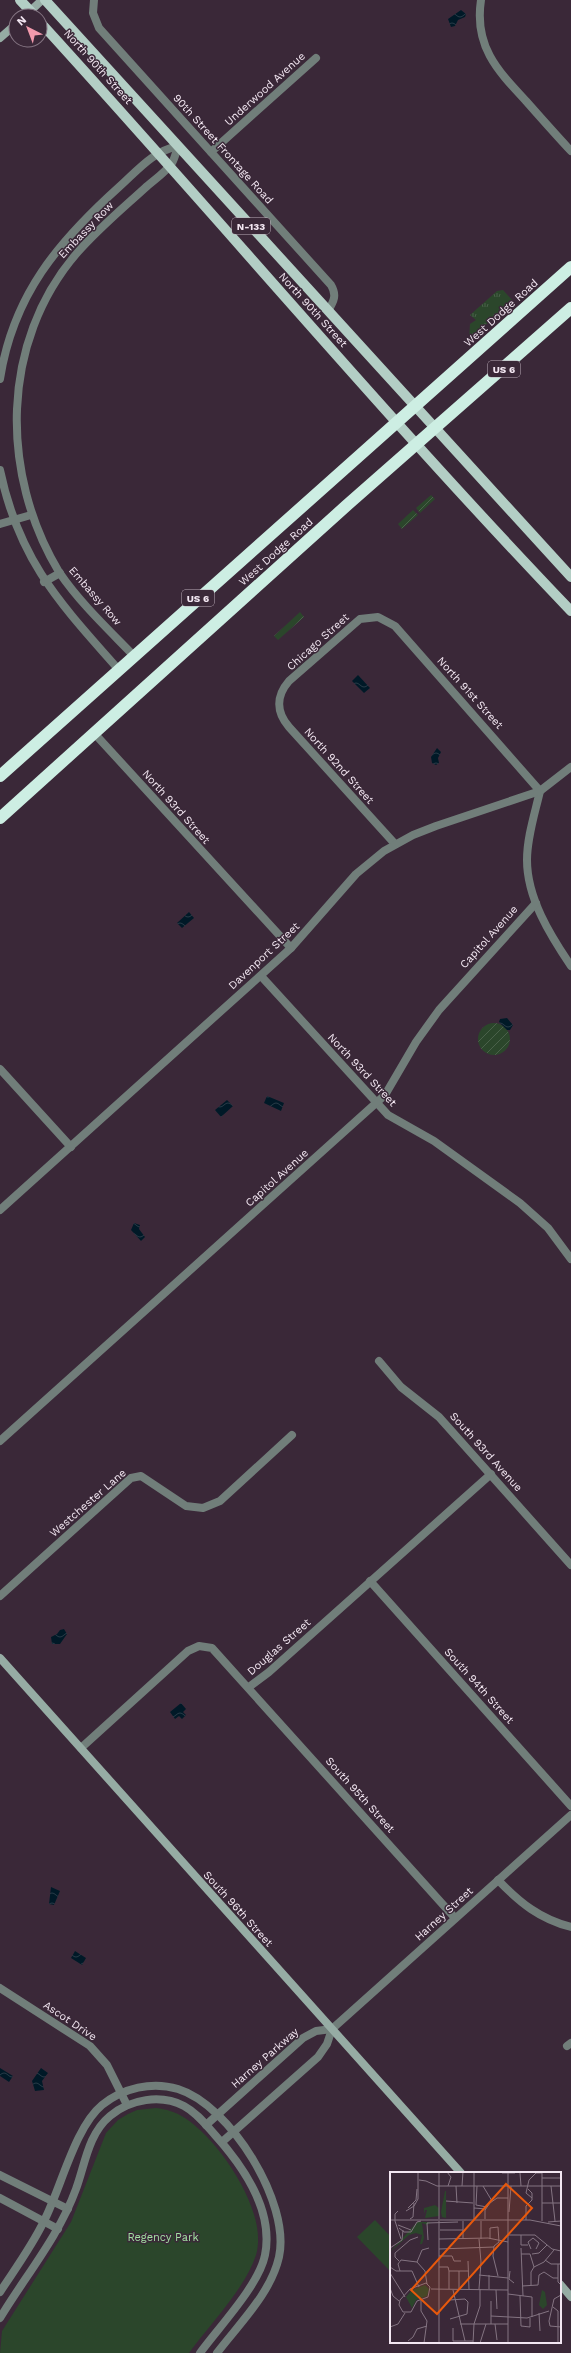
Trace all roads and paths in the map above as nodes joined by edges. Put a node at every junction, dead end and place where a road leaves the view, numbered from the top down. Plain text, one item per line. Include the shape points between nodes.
1 (44, 0) edge
2 (94, 0) edge
3 (481, 0) edge
4 (36, 8) edge
5 (8, 31) edge
6 (48, 31) edge
7 (0, 38) edge
8 (316, 58) dead end
9 (178, 146) junction
10 (571, 151) edge
11 (158, 152) junction
12 (211, 152) junction
13 (170, 165) junction
14 (571, 267) edge
15 (571, 308) edge
16 (328, 311) junction
17 (1, 368) edge
18 (0, 379) edge
19 (415, 405) junction
20 (397, 421) junction
21 (436, 428) junction
22 (417, 444) junction
23 (0, 470) edge
24 (2, 488) edge
25 (31, 515) junction
26 (12, 519) junction
27 (0, 524) edge
28 (60, 573) junction
29 (571, 577) edge
30 (44, 582) junction
31 (570, 607) edge
32 (378, 618) joint
33 (134, 656) junction
34 (119, 670) junction
35 (280, 696) joint
36 (94, 733) junction
37 (571, 767) edge
38 (0, 776) edge
39 (540, 791) junction
40 (0, 818) edge
41 (395, 844) junction
42 (536, 903) junction
43 (291, 948) junction
44 (571, 966) edge
45 (261, 976) junction
46 (0, 1069) edge
47 (376, 1103) junction
48 (71, 1147) junction
49 (0, 1210) edge
50 (571, 1259) edge
51 (379, 1361) dead end
52 (292, 1435) dead end
53 (0, 1441) edge
54 (491, 1474) junction
55 (571, 1565) edge
56 (370, 1581) junction
57 (0, 1596) edge
58 (0, 1658) edge
59 (249, 1687) junction
60 (81, 1748) junction
61 (571, 1806) edge
62 (571, 1815) edge
63 (498, 1880) junction
64 (455, 1918) junction
65 (571, 1927) edge
66 (0, 1988) edge
67 (332, 2029) junction
68 (121, 2092) junction
69 (126, 2105) junction
70 (216, 2115) junction
71 (206, 2125) junction
72 (232, 2133) junction
73 (222, 2142) junction
74 (460, 2172) edge
75 (0, 2174) edge
76 (0, 2198) edge
77 (54, 2201) junction
78 (68, 2209) junction
79 (44, 2222) junction
80 (58, 2229) junction
81 (561, 2285) edge
82 (0, 2292) edge
83 (571, 2297) edge
84 (0, 2318) edge
85 (202, 2350) edge
86 (212, 2353) edge
87 (217, 2353) edge

1 - 4 street
1 - 9 main road, North 90th Street / N-133
2 - 12 street, 90th Street Frontage Road via 93,13 99,28
3 - 10 street via 480,29 494,64
5 - 7 street
6 - 11 main road, North 90th Street / N-133
8 - 12 street, Underwood Avenue
9 - 11 street, Embassy Row
9 - 13 street, Embassy Row
9 - 16 main road, North 90th Street / N-133
11 - 13 main road, North 90th Street / N-133
11 - 17 street, Embassy Row via 77,226 55,251 21,308
12 - 16 street, 90th Street Frontage Road via 331,284 335,294
13 - 20 main road, North 90th Street / N-133
13 - 25 street, Embassy Row via 77,252 54,283 36,317 19,370 15,416 17,462
14 - 19 highway, West Dodge Road / US 6
15 - 21 highway, West Dodge Road / US 6
16 - 19 main road, North 90th Street / N-133
17 - 18 street, Embassy Row
19 - 20 highway, West Dodge Road / US 6
19 - 21 main road, North 90th Street / N-133
20 - 22 main road, North 90th Street / N-133
20 - 33 highway, West Dodge Road / US 6
21 - 22 highway, West Dodge Road / US 6
21 - 29 main road, North 90th Street
22 - 31 main road, North 90th Street
22 - 36 highway, West Dodge Road / US 6
23 - 24 street
24 - 26 street
25 - 26 street
25 - 28 street, Embassy Row
26 - 27 street
26 - 30 street
28 - 30 street
28 - 33 street, Embassy Row via 83,602
30 - 34 street
32 - 35 street, Chicago Street via 365,617 356,621 289,681
32 - 39 street, North 91st Street via 395,626
33 - 34 highway, West Dodge Road / US 6
34 - 38 highway, West Dodge Road / US 6
35 - 41 street, North 92nd Street via 280,711 286,723
36 - 40 highway, West Dodge Road / US 6
36 - 43 street, North 93rd Street
37 - 39 street, Davenport Street
39 - 41 street, Davenport Street via 436,826
39 - 42 street via 527,858 530,887
41 - 43 street, Davenport Street via 356,874
42 - 44 street via 544,922
42 - 47 street, Capitol Avenue via 439,1010 416,1042 385,1095
43 - 45 street, Davenport Street
45 - 47 street, North 93rd Street
45 - 48 street, Davenport Street
46 - 48 street
47 - 50 street, North 93rd Street via 388,1115 434,1142 520,1203 548,1228
47 - 53 street, Capitol Avenue
48 - 49 street, Davenport Street
51 - 54 street, South 93rd Avenue via 401,1386 439,1417
52 - 57 street, Westchester Lane via 220,1501 203,1508 186,1506 141,1476 131,1478
54 - 55 street, South 93rd Avenue
54 - 56 street, Douglas Street
56 - 59 street, Douglas Street
56 - 61 street, South 94th Street
58 - 60 street, South 96th Street
59 - 60 street, Douglas Street via 217,1651 206,1646 195,1647
59 - 64 street, South 95th Street
60 - 67 street, South 96th Street
62 - 63 street, Harney Street
63 - 64 street, Harney Street
63 - 65 street via 527,1907 552,1921
64 - 67 street, Harney Street
66 - 68 street, Ascot Drive via 90,2046 107,2065
67 - 70 street, Harney Parkway via 316,2031 304,2038
67 - 72 street via 327,2044 318,2057
67 - 74 street, South 96th Street
68 - 69 street, Ascot Drive
68 - 70 street via 147,2086 177,2089 202,2102
68 - 77 street via 100,2106 84,2126
69 - 71 street via 148,2100 173,2102 194,2113
69 - 78 street via 109,2116 96,2133
70 - 71 street, Harney Parkway
70 - 72 street
71 - 73 street
72 - 73 street
72 - 87 street via 253,2158 271,2196 279,2220 280,2256 274,2274 261,2295
73 - 85 street via 241,2166 253,2188 265,2223 265,2254 261,2268 250,2287
75 - 77 street
76 - 79 street
77 - 78 street
77 - 79 street
78 - 80 street
79 - 80 street
79 - 82 street
80 - 84 street
81 - 83 street
85 - 86 street

